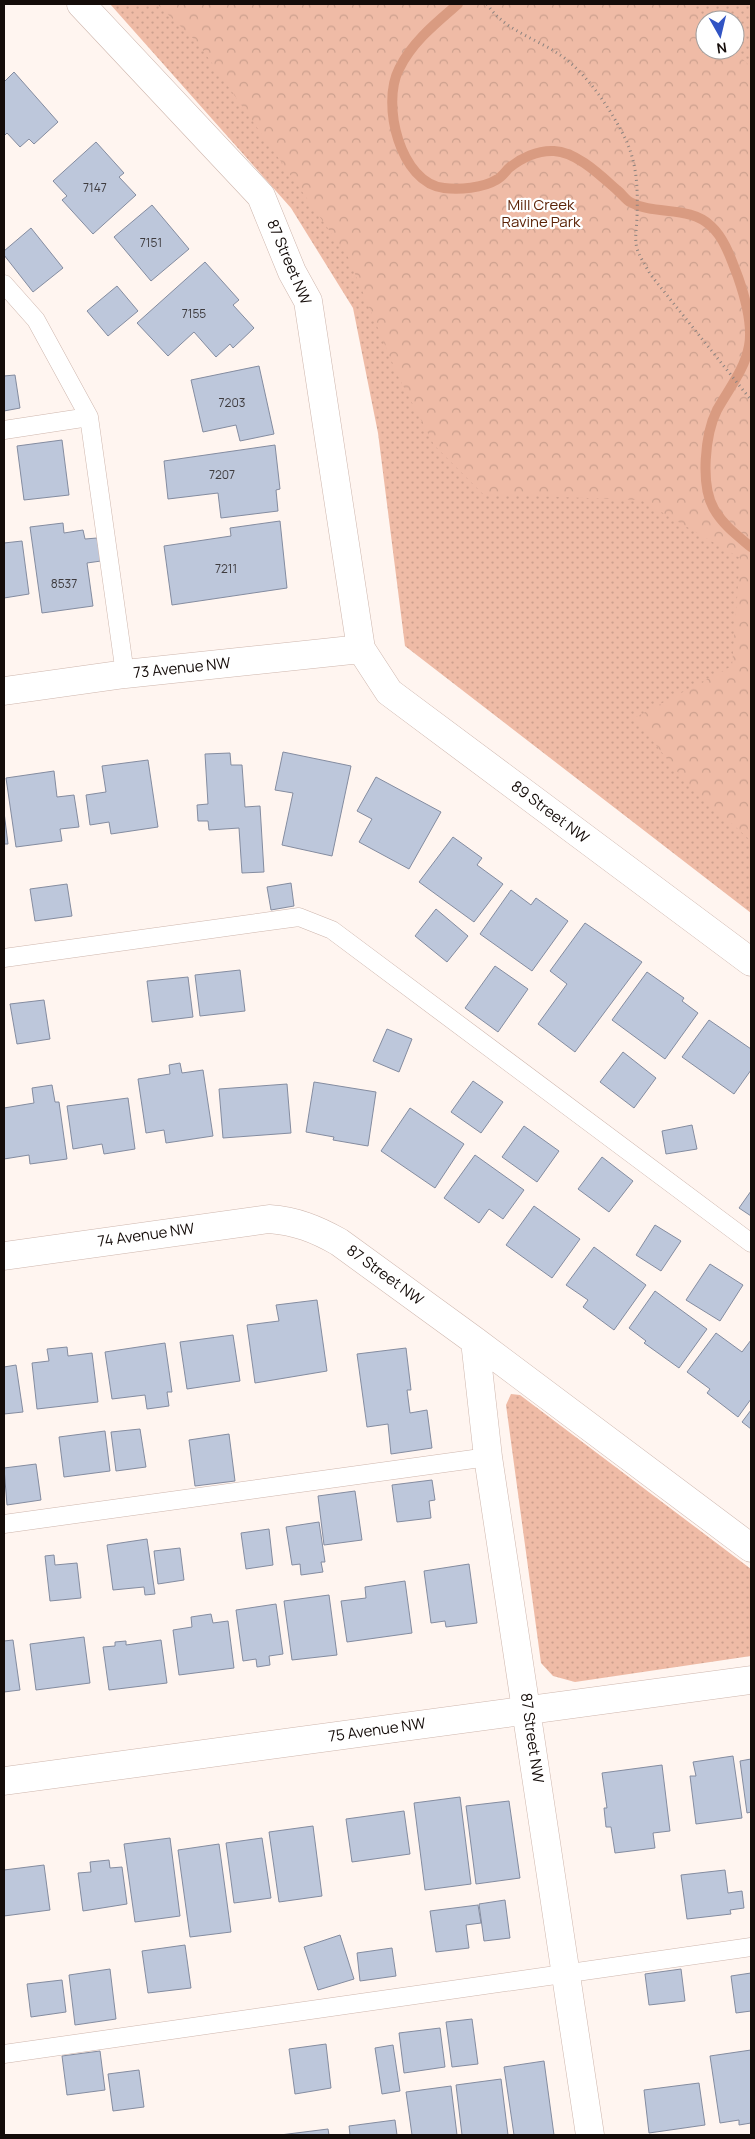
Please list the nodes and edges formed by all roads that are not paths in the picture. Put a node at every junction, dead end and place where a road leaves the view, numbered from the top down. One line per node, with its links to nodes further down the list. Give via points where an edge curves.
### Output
1 (81, 4): 5 (street, 87 Street NW, via 260,196 308,301)
2 (4, 284): 3 (lane, via 36,320)
3 (89, 417): 4 (lane); 6 (lane)
4 (4, 430)
5 (362, 649): 6 (street, 73 Avenue NW); 9 (street, 89 Street NW, via 389,692)
6 (125, 674): 7 (street, 73 Avenue NW)
7 (4, 691)
8 (4, 958): 11 (lane, via 300,917 332,930)
9 (751, 962)
10 (289, 1220): 12 (street, 74 Avenue NW, via 240,1222); 13 (street, 87 Street NW, via 317,1229 339,1242)
11 (751, 1243)
12 (4, 1256)
13 (475, 1341): 14 (street, 87 Street NW); 16 (street, 87 Street NW)
14 (488, 1457): 15 (lane); 18 (street, 87 Street NW)
15 (4, 1524)
16 (751, 1548)
17 (751, 1680): 18 (street, 75 Avenue NW)
18 (528, 1710): 19 (street, 75 Avenue NW); 21 (street, 87 Street NW)
19 (4, 1781)
20 (751, 1947): 21 (lane)
21 (566, 1974): 22 (lane); 23 (street, 87 Street NW)
22 (4, 2054)
23 (590, 2135)

